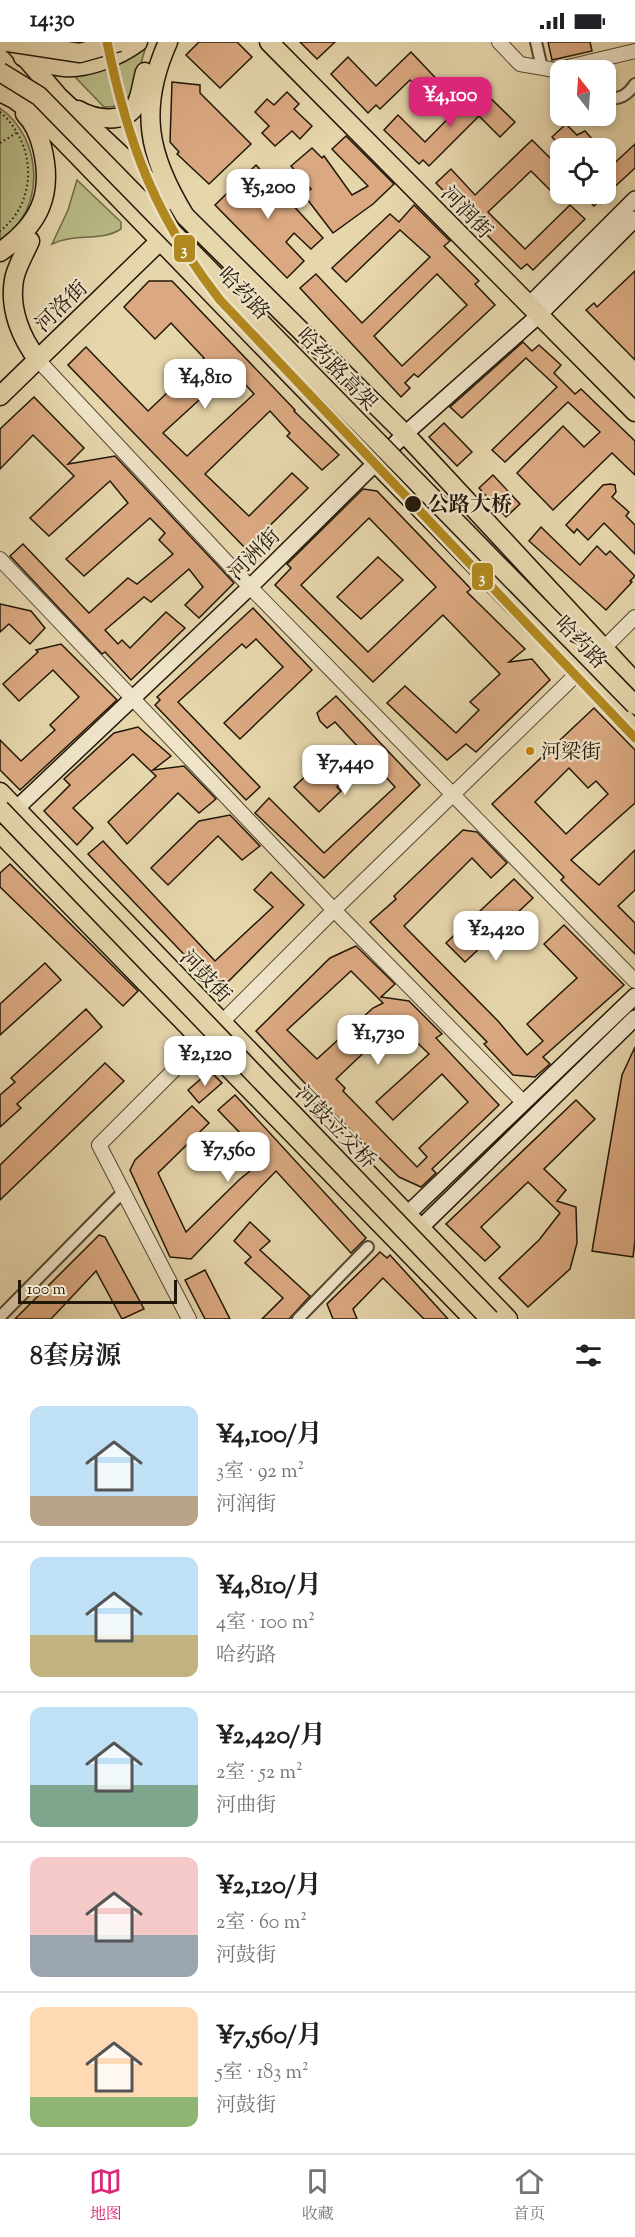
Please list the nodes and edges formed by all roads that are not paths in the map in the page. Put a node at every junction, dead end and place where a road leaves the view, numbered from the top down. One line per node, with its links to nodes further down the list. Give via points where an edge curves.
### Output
1 (10, 42): 2 (highway, bridge, via 80,53); 10 (highway)
2 (119, 42)
3 (138, 42): 10 (highway, via 121,53 82,66 63,67)
4 (156, 42): 18 (highway, via 137,101 129,112 99,118)
5 (168, 42): 21 (highway, 哈药路, via 152,90 152,138 161,175)
6 (269, 42): 27 (highway, 河润街)
7 (499, 42): 12 (street, via 520,64)
8 (536, 42): 12 (street)
9 (635, 51): 11 (street)
10 (23, 57): 18 (highway)
11 (602, 60)
12 (542, 68): 13 (street)
13 (550, 69)
14 (0, 72): 40 (highway, 哈药路高架, bridge, via 39,96)
15 (635, 84): 17 (street, via 628,94)
16 (0, 94): 19 (highway, 哈药路, via 14,99); 25 (highway, via 28,117 38,134 46,164 42,208 21,237)
17 (616, 99)
18 (64, 102): 21 (highway)
19 (44, 121): 23 (highway, via 54,164 53,194 47,214); 24 (highway, 哈药路)
20 (635, 199): 27 (main road)
21 (185, 216): 24 (highway, 河洛街); 31 (highway, 哈药路)
22 (635, 219): 27 (main road)
23 (30, 241): 26 (highway); 28 (highway, via 14,279 13,293 19,329)
24 (157, 243): 28 (highway, 河洛街); 32 (highway, 哈药路)
25 (0, 252)
26 (0, 265)
27 (533, 311): 30 (highway, 河润街); 31 (main road, 河洲街)
28 (38, 360): 29 (highway, 河洛街); 34 (street)
29 (0, 396)
30 (635, 412)
31 (405, 434): 32 (main road, 河洲街); 36 (highway, 哈药路)
32 (377, 462): 34 (main road, 河洲街); 37 (highway, 哈药路)
33 (0, 559): 39 (street)
34 (250, 587): 39 (main road, 河洲街); 43 (street)
35 (635, 617): 36 (street)
36 (603, 649): 37 (street); 38 (highway, 哈药路)
37 (579, 672): 41 (highway, 哈药路); 43 (street)
38 (635, 682)
39 (132, 700): 44 (main road, 河洲街); 47 (street)
40 (635, 705)
41 (635, 730)
42 (0, 792): 44 (highway, 河鼓街)
43 (453, 792): 47 (street); 48 (street)
44 (8, 810): 45 (main road, 河洲街); 51 (highway, 河鼓街); 64 (highway, 河鼓立交桥, bridge)
45 (0, 824)
46 (0, 833): 52 (highway)
47 (334, 910): 51 (street); 53 (street)
48 (635, 981)
49 (635, 996): 53 (main road)
50 (635, 1018): 56 (main road)
51 (221, 1024): 52 (street); 55 (highway, 河鼓街)
52 (204, 1042): 54 (street, via 99,1145); 57 (highway)
53 (523, 1102): 55 (main road)
54 (123, 1192): 60 (street); 61 (street)
55 (406, 1215): 56 (highway, 河鼓街); 57 (main road)
56 (420, 1228): 58 (main road); 65 (highway, 河鼓街)
57 (389, 1231): 58 (highway)
58 (402, 1245): 63 (highway)
59 (368, 1247): 62 (street)
60 (0, 1317)
61 (189, 1319)
62 (298, 1319)
63 (473, 1319)
64 (490, 1319)
65 (508, 1319)

